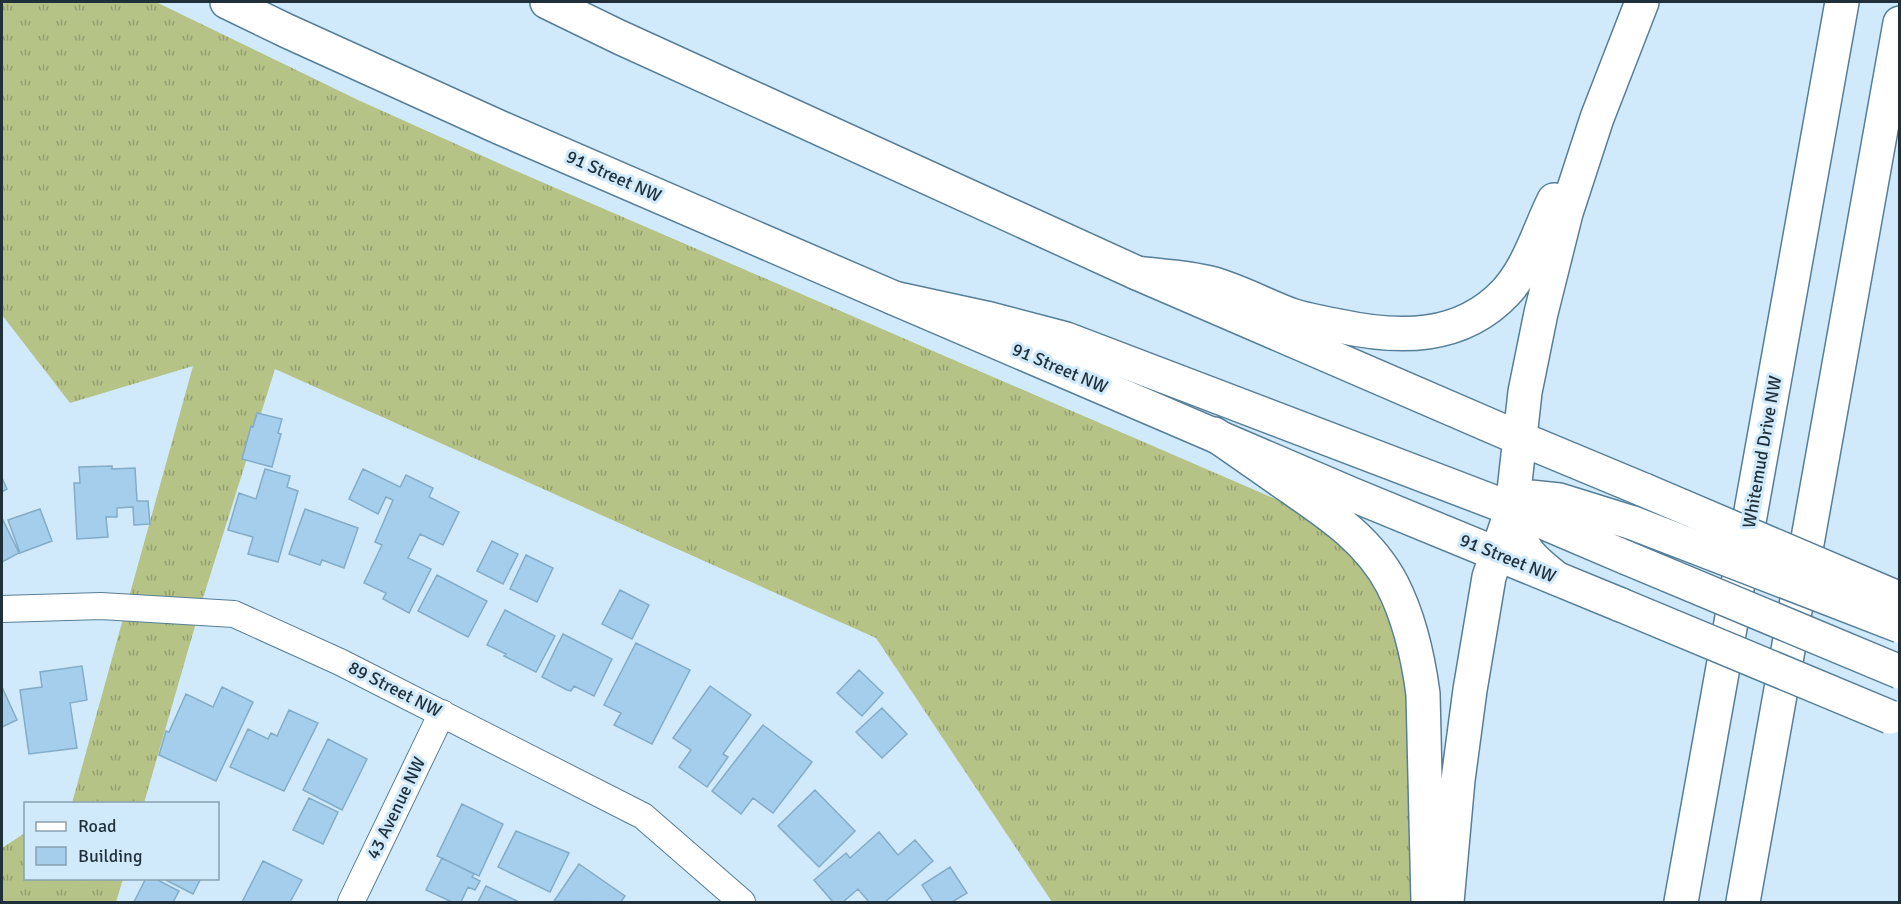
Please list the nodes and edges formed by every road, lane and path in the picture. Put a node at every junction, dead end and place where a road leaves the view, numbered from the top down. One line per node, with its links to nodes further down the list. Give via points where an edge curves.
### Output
1 (227, 2): 8 (main road, 91 Street NW, via 501,128)
2 (547, 2): 7 (main road)
3 (1642, 2): 6 (main road)
4 (1842, 2): 24 (main road, Whitemud Drive NW)
5 (1899, 23): 25 (main road)
6 (1597, 118): 7 (main road, via 1516,279 1493,304 1454,326 1408,335 1355,330 1292,315 1210,283); 10 (main road, via 1566,213 1541,313)
7 (1137, 273): 10 (main road)
8 (894, 298): 9 (main road, 91 Street NW); 11 (main road, via 1066,339)
9 (1214, 434): 12 (main road, 91 Street NW); 22 (main road, via 1357,537 1376,559 1402,604 1419,663 1423,694)
10 (1519, 438): 11 (main road); 14 (main road, bridge)
11 (1512, 509): 12 (main road); 13 (main road, via 1520,540 1531,558); 16 (main road, bridge, via 1530,497 1559,500 1633,523); 17 (main road, bridge)
12 (1496, 554): 13 (main road, 91 Street NW); 23 (main road, via 1463,736)
13 (1556, 578): 19 (main road, 91 Street NW, bridge)
14 (1899, 599)
15 (2, 609): 18 (street, 89 Street NW, via 101,606 234,614)
16 (1899, 626)
17 (1899, 672)
18 (442, 713): 20 (street, 43 Avenue NW); 21 (street, 89 Street NW, via 642,816)
19 (1894, 719)
20 (351, 903)
21 (742, 903)
22 (1428, 903)
23 (1448, 903)
24 (1681, 903)
25 (1743, 903)

